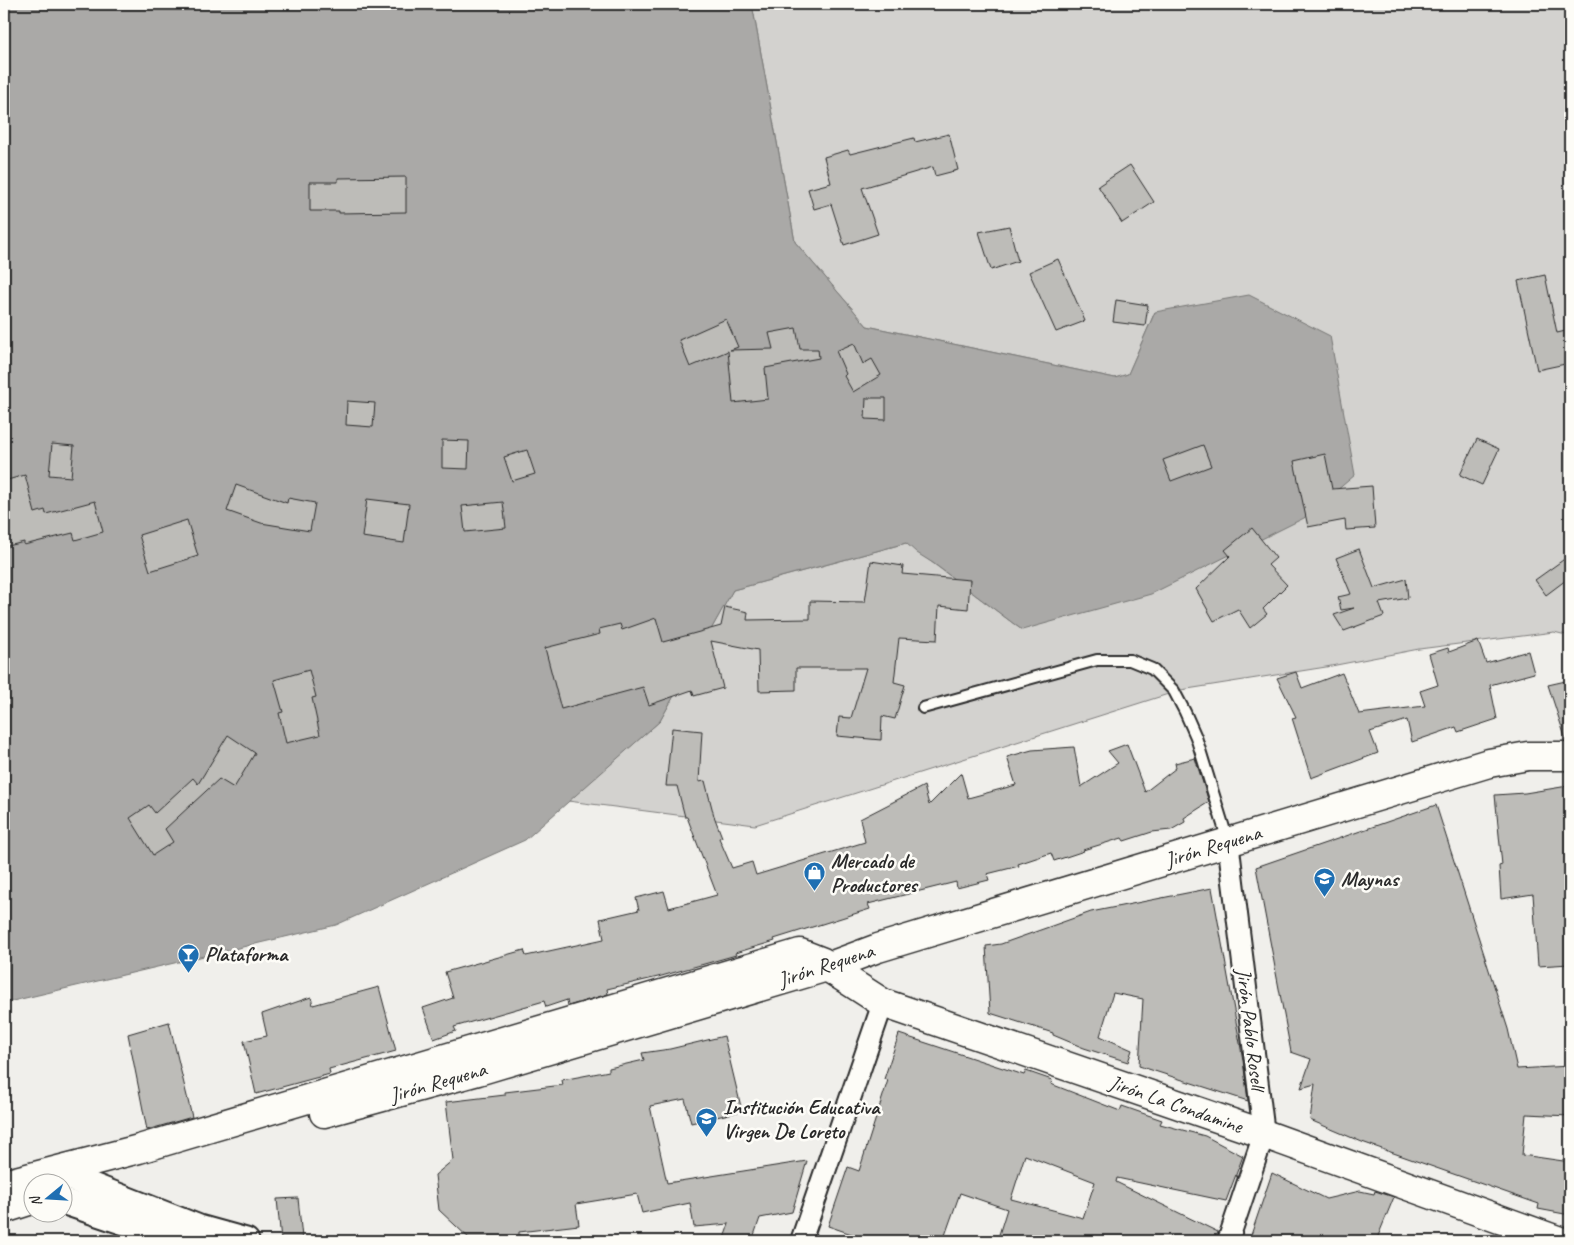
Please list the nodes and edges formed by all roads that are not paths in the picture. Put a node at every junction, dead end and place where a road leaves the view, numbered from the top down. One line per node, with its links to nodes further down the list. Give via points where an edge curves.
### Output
1 (923, 708): 3 (lane, via 1097,660 1130,660 1152,669 1174,691 1185,712 1196,737)
2 (1570, 756): 3 (main road, Jirón Requena, via 1528,756 1489,763)
3 (1228, 841): 5 (main road, Jirón Requena, via 878,948); 8 (street, Jirón Pablo Rosell)
4 (800, 952): 5 (main road, Jirón La Condamine); 7 (main road, Jirón Requena)
5 (827, 967): 6 (main road, Jirón La Condamine); 7 (main road, Jirón Requena)
6 (883, 1003): 8 (main road, Jirón La Condamine); 16 (street)
7 (474, 1061): 9 (main road, Jirón Requena, via 139,1148)
8 (1264, 1134): 17 (street, Jirón Pablo Rosell); 18 (main road, Jirón La Condamine)
9 (72, 1173)
10 (72, 1195): 14 (street)
11 (22, 1197): 13 (main road, Jirón Requena)
12 (72, 1204): 14 (street)
13 (4, 1209)
14 (193, 1237): 15 (street)
15 (246, 1241)
16 (801, 1241)
17 (1228, 1241)
18 (1560, 1241)

